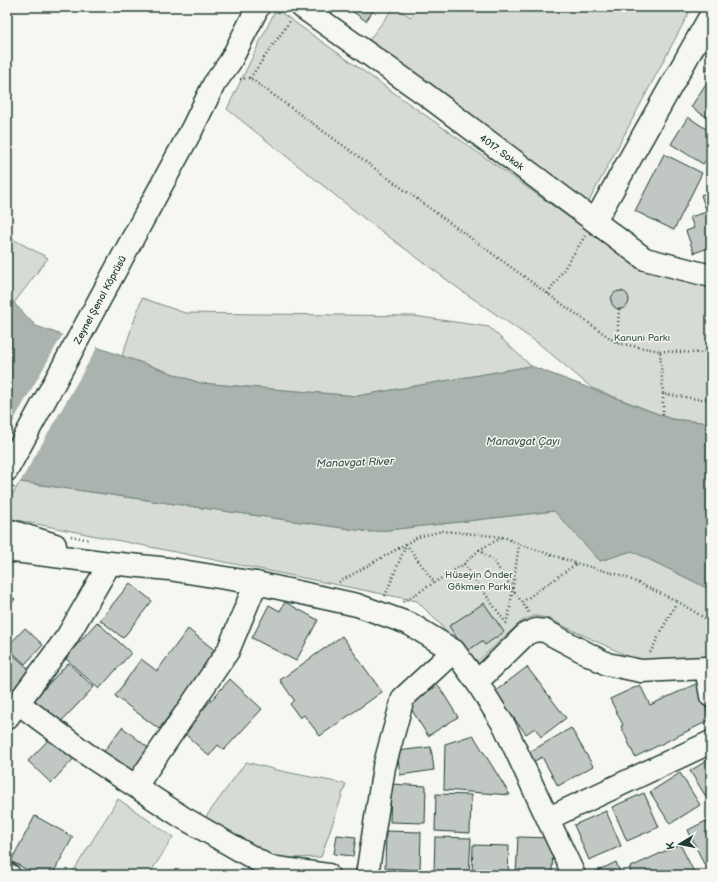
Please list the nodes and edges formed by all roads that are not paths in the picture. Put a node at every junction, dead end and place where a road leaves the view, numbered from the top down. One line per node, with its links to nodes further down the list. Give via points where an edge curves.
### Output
1 (258, 7): 6 (street, Zeynel Şenol Köprüsü)
2 (296, 13): 4 (street, 4017. Sokak, via 425,94)
3 (711, 15): 4 (street)
4 (595, 221): 5 (street, 4017. Sokak, via 645,259)
5 (711, 274)
6 (7, 470)
7 (7, 530): 10 (street)
8 (7, 550): 10 (street)
9 (7, 560): 10 (street, via 69,566)
10 (110, 563): 11 (street, via 169,569); 16 (street, via 67,637)
11 (256, 583): 12 (street, via 357,605 410,624); 18 (street, via 228,651)
12 (454, 651): 14 (street); 22 (street, via 403,698 384,767)
13 (708, 668): 14 (street, via 641,671 607,664 545,631 536,630 526,634); 15 (street)
14 (477, 682): 19 (street, via 506,727)
15 (711, 696)
16 (12, 711): 18 (street)
17 (711, 742): 19 (street)
18 (136, 786): 20 (street)
19 (549, 818): 23 (street)
20 (268, 871): 21 (street)
21 (328, 875)
22 (367, 875)
23 (574, 875)

